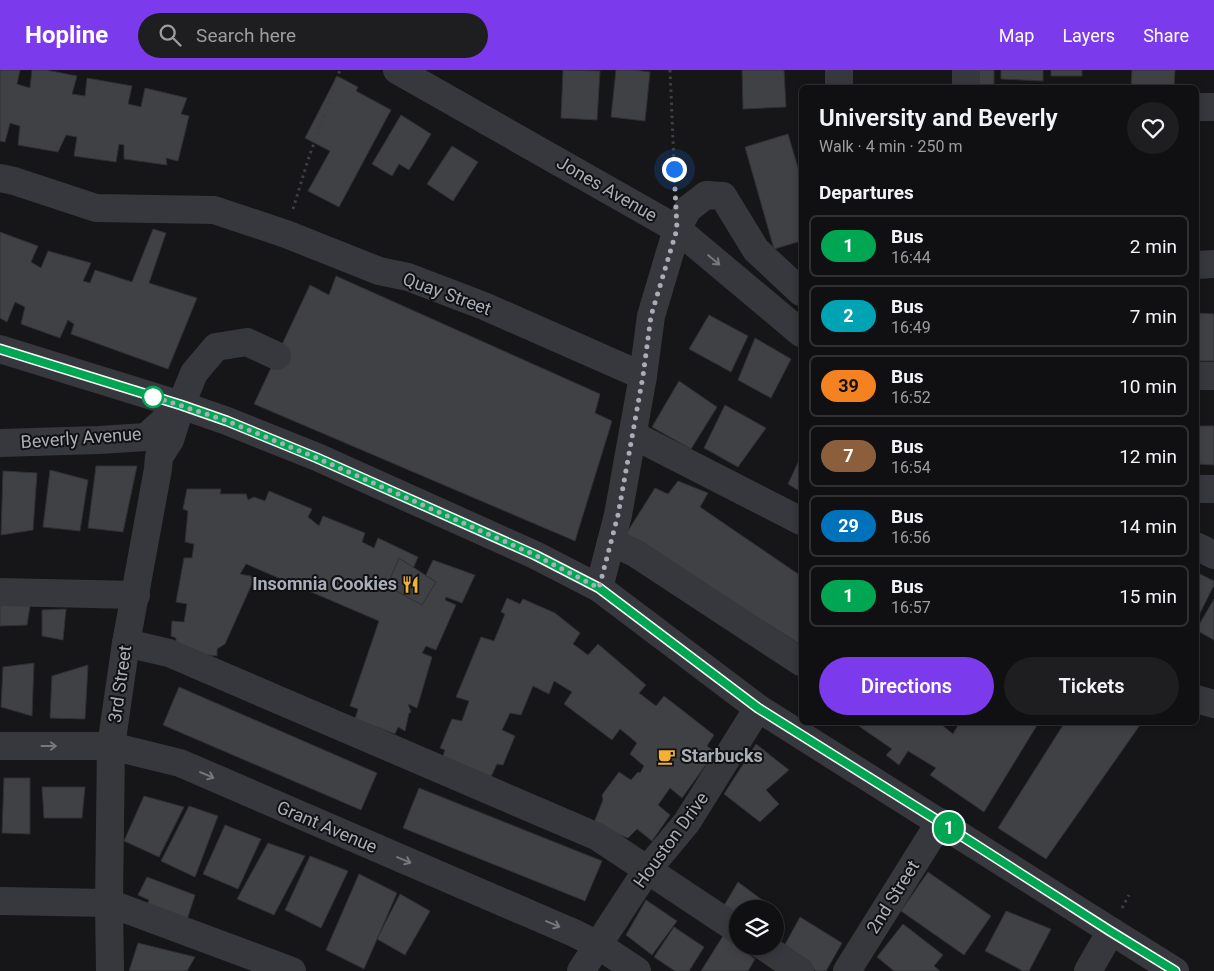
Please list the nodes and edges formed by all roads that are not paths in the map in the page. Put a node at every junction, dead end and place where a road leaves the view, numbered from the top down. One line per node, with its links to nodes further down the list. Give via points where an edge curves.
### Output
1 (397, 70): 9 (street, Jones Avenue)
2 (839, 70): 4 (street)
3 (966, 70): 5 (street)
4 (839, 85)
5 (966, 85)
6 (1199, 107): 7 (street)
7 (1214, 107)
8 (0, 178): 16 (street, Quay Street, via 96,208 214,210 484,306)
9 (677, 229): 12 (street, via 688,208 706,195 723,196 756,250); 13 (street, Jones Avenue, one-way to 13); 16 (street, via 651,316)
10 (1214, 264): 11 (street)
11 (1199, 265)
12 (799, 290)
13 (799, 331)
14 (0, 349): 19 (street)
15 (277, 356): 19 (street, 3rd Street, via 247,342 216,347 194,373)
16 (643, 376): 20 (street)
17 (1199, 376): 18 (street)
18 (1214, 376)
19 (181, 405): 21 (street, Beverly Avenue, via 146,437); 28 (street, via 317,458 535,555); 30 (street, 3rd Street, via 170,440 159,457)
20 (633, 435): 24 (street); 25 (street)
21 (0, 443)
22 (1199, 489): 23 (street)
23 (1214, 489)
24 (799, 520)
25 (611, 542): 28 (street); 32 (street, via 635,553)
26 (1199, 548): 27 (street)
27 (1214, 555)
28 (599, 588): 35 (street)
29 (0, 592): 30 (street)
30 (136, 595): 31 (street, 3rd Street)
31 (126, 643): 37 (street, 3rd Street); 39 (street, via 169,653 598,837)
32 (799, 661)
33 (1199, 700): 34 (street)
34 (1214, 704)
35 (758, 708): 38 (street); 39 (street, Houston Drive, via 687,822)
36 (0, 746): 37 (street, Grant Avenue, one-way to 37)
37 (111, 746): 41 (street, 3rd Street); 44 (street, Grant Avenue, one-way to 44, via 180,763)
38 (940, 822): 43 (street); 51 (street, 2nd Street)
39 (647, 870): 42 (street); 44 (street, Houston Drive)
40 (0, 901): 41 (street)
41 (109, 903): 46 (street, 3rd Street); 47 (street)
42 (729, 924)
43 (1110, 931): 52 (street); 53 (street)
44 (598, 945): 48 (street, Houston Drive); 49 (street, Grant Avenue)
45 (776, 955): 50 (street)
46 (110, 971)
47 (292, 971)
48 (581, 971)
49 (637, 971)
50 (800, 971)
51 (847, 971)
52 (1088, 971)
53 (1175, 971)

